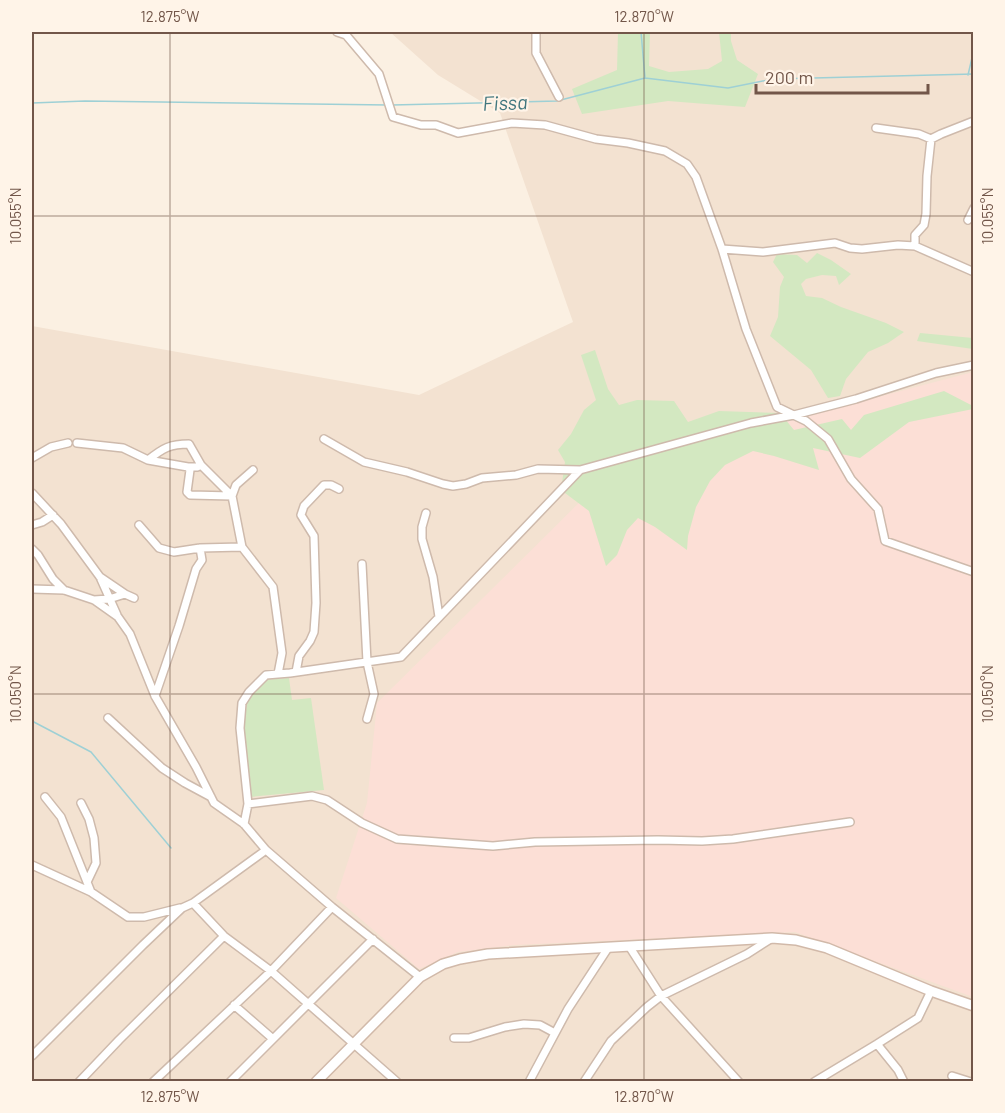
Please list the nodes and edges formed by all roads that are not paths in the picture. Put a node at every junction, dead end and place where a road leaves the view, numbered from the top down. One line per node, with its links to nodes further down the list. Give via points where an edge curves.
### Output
1 (337, 32): 3 (street)
2 (536, 32): 4 (street, via 536,53)
3 (348, 33): 11 (street, via 379,74 393,117 421,125 436,124 458,133 512,123 545,125 665,151 687,164 696,177)
4 (559, 97)
5 (973, 121): 7 (street)
6 (876, 128): 7 (street)
7 (931, 139): 10 (street, via 926,214 924,225 915,235)
8 (974, 208): 9 (street)
9 (968, 220)
10 (915, 246): 11 (street, via 862,249 835,243 763,252); 12 (street)
11 (722, 249): 14 (street, via 746,329 777,407)
12 (974, 272)
13 (974, 365): 14 (street)
14 (794, 415): 23 (street); 35 (street, via 828,439 851,479 878,509 885,541)
15 (324, 439): 23 (street, via 364,462 453,486 538,469)
16 (68, 443): 18 (street)
17 (77, 443): 19 (street, via 123,448)
18 (32, 458)
19 (148, 460): 20 (street, via 175,444 189,444); 21 (street)
20 (201, 465): 21 (street); 26 (street)
21 (188, 467): 26 (street, via 190,495)
22 (254, 470): 26 (street, via 236,485)
23 (579, 470): 44 (street)
24 (339, 489): 46 (street, via 324,484 304,506 302,515 314,536 316,603 314,632 299,657)
25 (32, 493): 28 (street)
26 (232, 496): 31 (street)
27 (426, 513): 44 (street, via 422,539)
28 (53, 515): 29 (street); 36 (street)
29 (32, 525)
30 (139, 525): 32 (street, via 159,548 174,552)
31 (242, 547): 32 (street); 47 (street, via 273,587 282,653)
32 (200, 548): 48 (street, via 202,560)
33 (32, 549): 38 (street)
34 (362, 564): 45 (street)
35 (974, 572)
36 (100, 577): 39 (street); 41 (street)
37 (32, 589): 38 (street)
38 (64, 590): 42 (street)
39 (125, 594): 40 (street); 41 (street)
40 (134, 598)
41 (110, 599): 42 (street); 43 (street)
42 (94, 600): 43 (street)
43 (118, 617): 48 (street, via 130,634)
44 (440, 617): 45 (street, via 401,657)
45 (367, 662): 46 (street); 50 (street, via 374,694)
46 (296, 672): 47 (street)
47 (278, 674): 54 (street, via 266,675 242,703 240,728)
48 (155, 696): 52 (street)
49 (108, 718): 52 (street, via 162,768)
50 (367, 719)
51 (45, 797): 59 (street, via 61,817)
52 (211, 797): 56 (street)
53 (81, 803): 59 (street, via 94,838 96,863)
54 (248, 804): 55 (street, via 312,796 327,800 362,823 397,839 493,846 733,839); 56 (street)
55 (850, 822)
56 (244, 824): 57 (street)
57 (266, 850): 61 (street); 62 (street)
58 (32, 865): 60 (street)
59 (87, 882): 60 (street)
60 (91, 892): 63 (street, via 128,917)
61 (193, 903): 63 (street); 64 (street)
62 (332, 907): 65 (street); 69 (street)
63 (182, 908): 81 (street)
64 (224, 936): 69 (street); 83 (street)
65 (373, 939): 70 (street); 74 (street)
66 (772, 939): 67 (main road); 71 (main road, via 814,944); 72 (street)
67 (628, 946): 68 (main road); 72 (street)
68 (608, 948): 70 (main road, via 488,954 443,964); 76 (street)
69 (271, 971): 73 (street); 74 (street)
70 (420, 977): 79 (main road)
71 (931, 991): 75 (main road); 80 (street, via 918,1018)
72 (661, 996): 89 (street, via 611,1041); 90 (street)
73 (234, 1005): 78 (street); 84 (street)
74 (308, 1005): 78 (street); 79 (street)
75 (974, 1006)
76 (555, 1033): 77 (street, via 540,1025 524,1024); 88 (street)
77 (454, 1038)
78 (273, 1039): 85 (street)
79 (353, 1043): 86 (main road); 87 (street)
80 (877, 1044): 91 (street); 92 (street)
81 (32, 1056)
82 (952, 1076): 93 (street)
83 (79, 1082)
84 (153, 1082)
85 (230, 1082)
86 (316, 1082)
87 (397, 1082)
88 (529, 1082)
89 (584, 1082)
90 (739, 1082)
91 (814, 1082)
92 (904, 1082)
93 (971, 1082)

